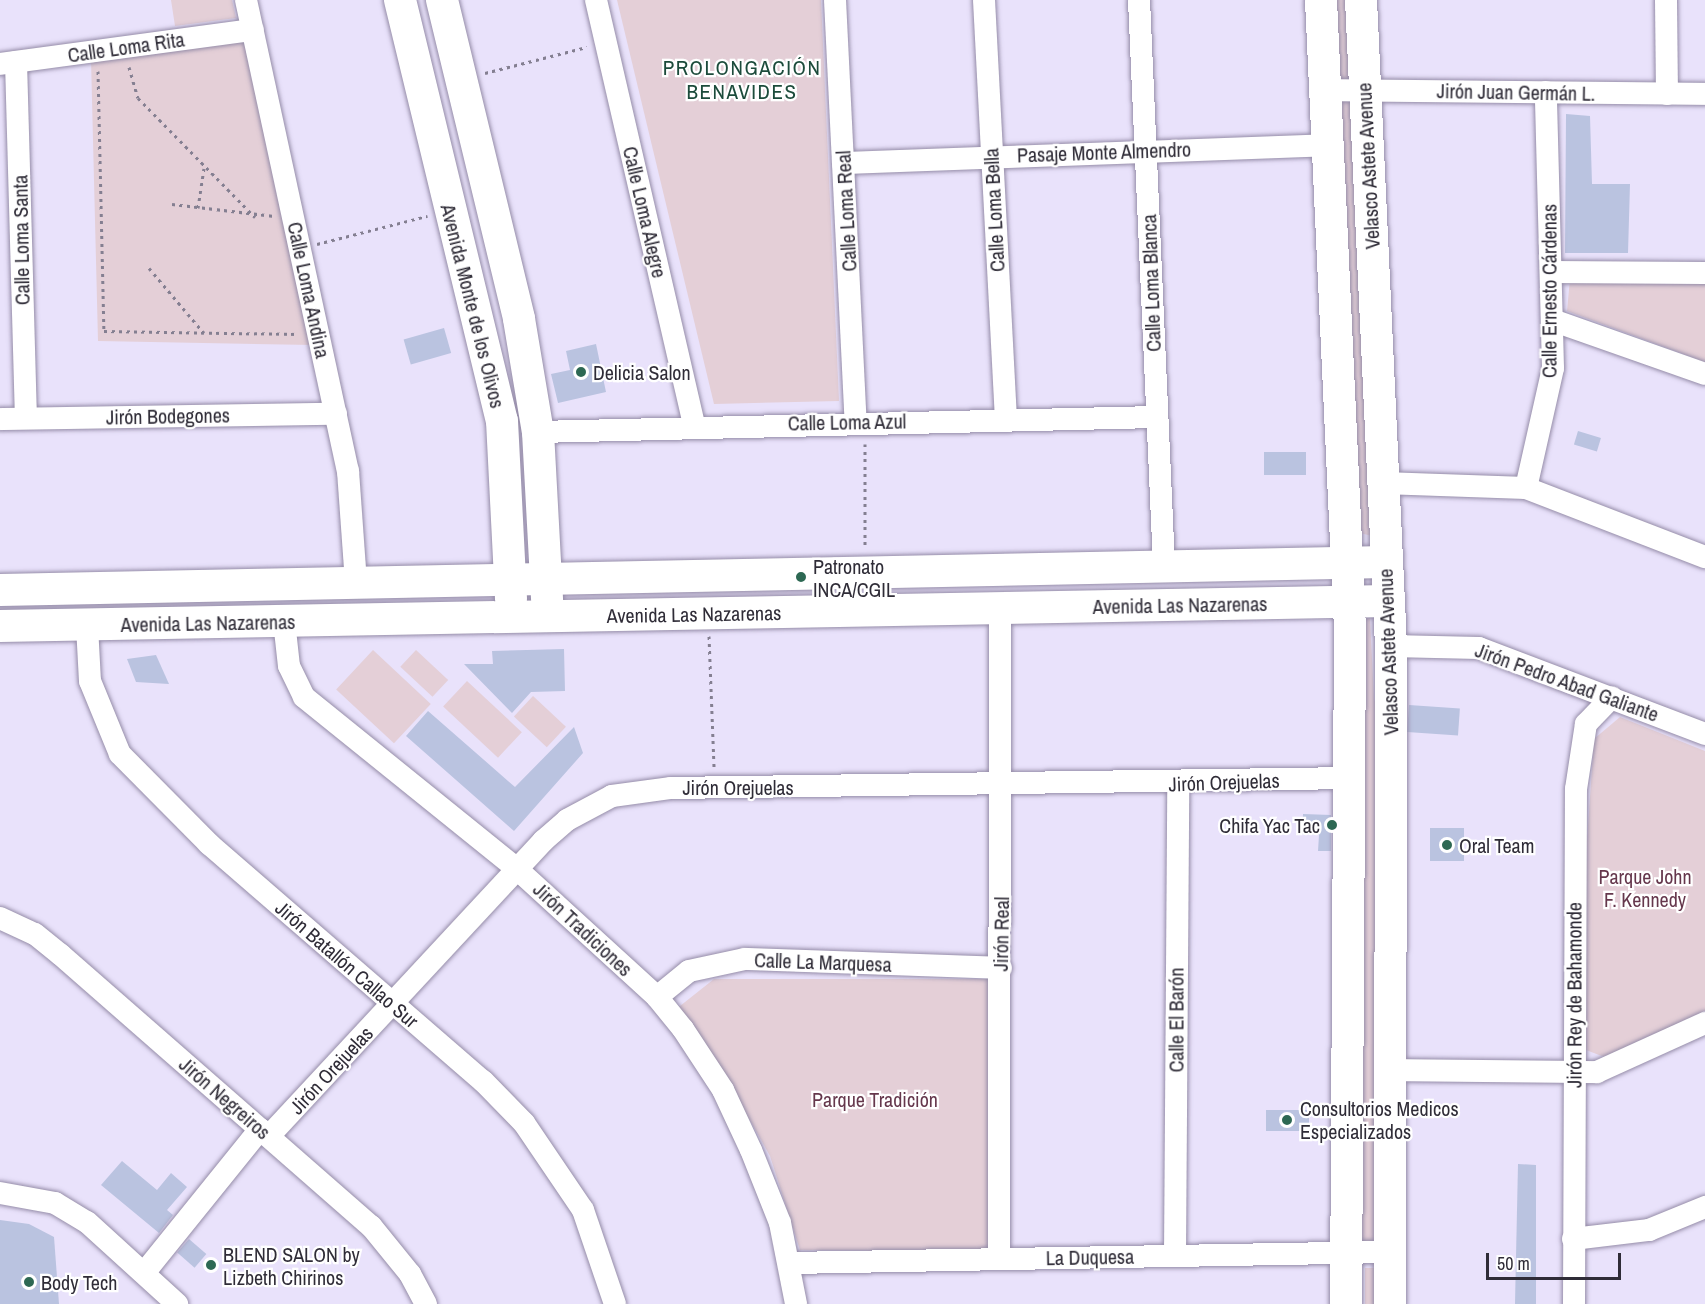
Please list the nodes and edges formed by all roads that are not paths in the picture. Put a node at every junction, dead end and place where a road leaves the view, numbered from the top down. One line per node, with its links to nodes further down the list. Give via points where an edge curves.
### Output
1 (246, 0): 11 (street, Calle Loma Andina)
2 (400, 0): 41 (street, Avenida Monte de los Olivos, via 502,421)
3 (442, 0): 33 (street, Avenida Monte de los Olivos, via 519,319)
4 (596, 0): 32 (street, Calle Loma Alegre)
5 (835, 0): 21 (street, Calle Loma Real)
6 (984, 0): 20 (street, Calle Loma Bella)
7 (1139, 0): 19 (street, Calle Loma Blanca)
8 (1321, 0): 13 (street, Velasco Astete Avenue)
9 (1361, 0): 14 (street, Velasco Astete Avenue)
10 (1666, 0): 16 (street)
11 (253, 30): 12 (street, Calle Loma Rita); 26 (street, Calle Loma Andina)
12 (8, 63): 28 (street, Calle Loma Santa)
13 (1326, 90): 14 (street, Jirón Juan Germán L.); 18 (street, Velasco Astete Avenue)
14 (1365, 90): 15 (street, Jirón Juan Germán L.); 34 (street, Velasco Astete Avenue)
15 (1546, 92): 16 (street, Jirón Juan Germán L.); 22 (street, Calle Ernesto Cárdenas)
16 (1667, 94): 17 (street, Jirón Juan Germán L.)
17 (1705, 94)
18 (1329, 145): 19 (street, Pasaje Monte Almendro); 38 (street, Velasco Astete Avenue)
19 (1145, 150): 20 (street, Pasaje Monte Almendro); 27 (street, Calle Loma Blanca)
20 (990, 157): 21 (street, Pasaje Monte Almendro); 30 (street, Calle Loma Bella)
21 (843, 163): 31 (street, Calle Loma Real)
22 (1551, 272): 23 (street); 24 (street, Calle Ernesto Cárdenas)
23 (1705, 273)
24 (1552, 320): 25 (street); 35 (street, Calle Ernesto Cárdenas, via 1553,368)
25 (1705, 374)
26 (336, 414): 28 (street, Jirón Bodegones); 42 (street, Calle Loma Andina, via 348,471)
27 (1157, 417): 30 (street, Calle Loma Azul); 39 (street, Calle Loma Blanca)
28 (26, 418): 29 (street, Jirón Bodegones)
29 (0, 419)
30 (1006, 420): 31 (street, Calle Loma Azul)
31 (860, 422): 32 (street, Calle Loma Azul)
32 (694, 425): 33 (street, Calle Loma Azul)
33 (538, 432): 40 (street, Avenida Monte de los Olivos)
34 (1383, 483): 35 (street); 37 (street, Velasco Astete Avenue)
35 (1526, 488): 36 (street)
36 (1705, 557)
37 (1386, 562): 38 (street, Avenida Las Nazarenas); 44 (street, Velasco Astete Avenue)
38 (1348, 563): 39 (street, Avenida Las Nazarenas); 45 (street, Velasco Astete Avenue)
39 (1164, 565): 40 (street, Avenida Las Nazarenas)
40 (548, 578): 41 (street, Avenida Las Nazarenas); 47 (street, Avenida Monte de los Olivos)
41 (511, 579): 42 (street, Avenida Las Nazarenas); 48 (street, Avenida Monte de los Olivos)
42 (357, 583): 43 (street, Avenida Las Nazarenas)
43 (0, 590)
44 (1388, 601): 45 (street, Avenida Las Nazarenas); 52 (street, Velasco Astete Avenue)
45 (1349, 603): 46 (street, Avenida Las Nazarenas); 55 (street, Velasco Astete Avenue)
46 (1000, 608): 47 (street, Avenida Las Nazarenas); 57 (street, Jirón Real)
47 (547, 616): 48 (street, Avenida Las Nazarenas)
48 (510, 617): 49 (street, Avenida Las Nazarenas)
49 (284, 621): 51 (street, Avenida Las Nazarenas); 58 (street, Jirón Tradiciones, via 289,666 304,697)
50 (0, 626): 51 (street, Avenida Las Nazarenas)
51 (87, 626): 62 (street, Jirón Batallón Callao Sur, via 90,681 120,754 209,844)
52 (1391, 646): 53 (street, Jirón Pedro Abad Galiante, via 1468,645); 64 (street, Velasco Astete Avenue)
53 (1612, 697): 54 (street, Jirón Pedro Abad Galiante); 65 (street, Jirón Rey de Bahamonde, via 1586,724 1576,789)
54 (1705, 734)
55 (1351, 778): 56 (street, Jirón Orejuelas); 71 (street, Velasco Astete Avenue)
56 (1178, 783): 57 (street, Jirón Orejuelas); 72 (street, Calle El Barón)
57 (1003, 786): 58 (street, Jirón Orejuelas, via 715,788 612,796 567,820); 60 (street, Jirón Real)
58 (517, 868): 61 (street, Jirón Tradiciones); 62 (street, Jirón Orejuelas)
59 (0, 918): 66 (street, Jirón Negreiros, via 35,934 61,955)
60 (1001, 968): 61 (street, Calle La Marquesa, via 745,959 689,970); 73 (street, Jirón Real)
61 (657, 997): 74 (street, Jirón Tradiciones, via 723,1090 765,1184)
62 (392, 1004): 66 (street, Jirón Orejuelas); 78 (street, Jirón Batallón Callao Sur, via 483,1080 560,1169 600,1251)
63 (1705, 1023): 65 (street, via 1619,1066)
64 (1394, 1071): 65 (street); 70 (street, Velasco Astete Avenue)
65 (1574, 1072): 69 (street, Jirón Rey de Bahamonde)
66 (264, 1133): 75 (street, Jirón Orejuelas); 77 (street, Jirón Negreiros, via 391,1246)
67 (0, 1193): 75 (street, via 55,1203 87,1222)
68 (1705, 1207): 69 (street, via 1649,1230)
69 (1573, 1239): 82 (street, Jirón Rey de Bahamonde)
70 (1391, 1252): 71 (street, La Duquesa); 81 (street, Velasco Astete Avenue)
71 (1347, 1253): 72 (street, La Duquesa); 80 (street, Velasco Astete Avenue)
72 (1175, 1256): 73 (street, La Duquesa)
73 (999, 1259): 74 (street, La Duquesa)
74 (790, 1263): 79 (street, Jirón Tradiciones)
75 (144, 1273): 76 (street)
76 (177, 1304)
77 (426, 1304)
78 (615, 1304)
79 (796, 1304)
80 (1346, 1304)
81 (1390, 1304)
82 (1574, 1304)

